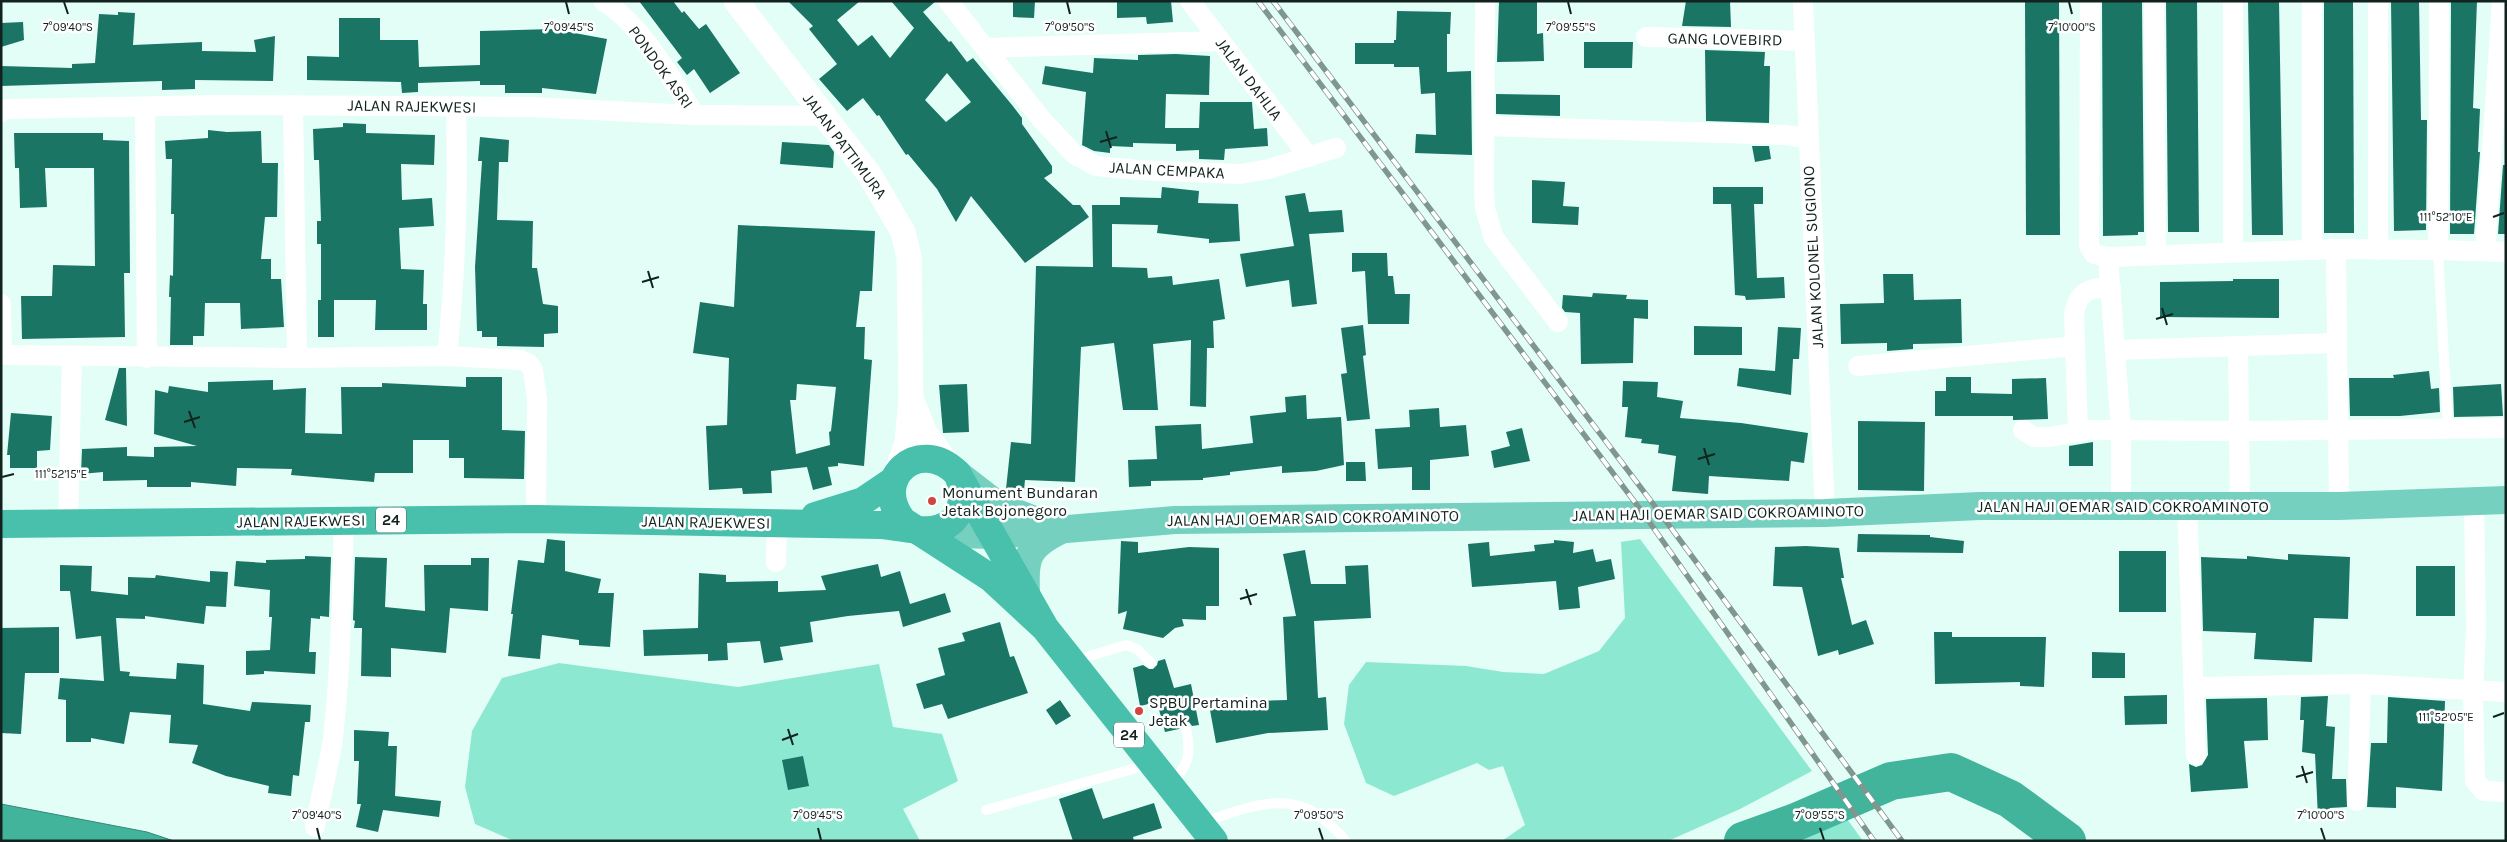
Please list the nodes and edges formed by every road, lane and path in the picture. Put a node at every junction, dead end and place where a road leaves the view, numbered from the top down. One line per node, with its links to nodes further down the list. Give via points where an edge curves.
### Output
1 (603, 1): 22 (street, PONDOK ASRI, via 646,43)
2 (736, 1): 23 (street, JALAN PATTIMURA)
3 (948, 1): 17 (street, JALAN CEMPAKA)
4 (1190, 1): 15 (street, JALAN DAHLIA)
5 (1485, 1): 24 (street)
6 (1803, 1): 16 (street, JALAN KOLONEL SUGIONO)
7 (2090, 1): 36 (street, via 2088,246 2094,254)
8 (2154, 1): 35 (street)
9 (2233, 1): 32 (street)
10 (2312, 1): 29 (street)
11 (2378, 1): 30 (street)
12 (2439, 1): 31 (street)
13 (2502, 1): 33 (street)
14 (1646, 37): 16 (street, GANG LOVEBIRD)
15 (1221, 41): 17 (street); 27 (street, JALAN DAHLIA)
16 (1805, 41): 25 (street, JALAN KOLONEL SUGIONO)
17 (984, 48): 27 (street, JALAN CEMPAKA, via 1055,134 1074,154 1096,166 1240,174 1269,170)
18 (293, 105): 19 (street, JALAN RAJEKWESI); 20 (street, JALAN RAJEKWESI); 48 (street)
19 (145, 107): 21 (street, JALAN RAJEKWESI, via 7,109); 47 (street)
20 (456, 107): 22 (street, JALAN RAJEKWESI); 46 (street, via 458,197)
21 (1, 112)
22 (695, 115): 23 (street, JALAN RAJEKWESI)
23 (823, 116): 50 (street, JALAN PATTIMURA, via 869,174 903,232 909,256)
24 (1486, 126): 25 (street); 39 (street, via 1484,188 1488,223 1494,238)
25 (1808, 138): 66 (street, JALAN KOLONEL SUGIONO)
26 (1336, 148): 27 (street, JALAN CEMPAKA)
27 (1309, 157)
28 (2336, 249): 29 (street); 30 (street); 40 (street)
29 (2312, 250): 32 (street)
30 (2378, 250): 31 (street)
31 (2438, 250): 33 (street); 52 (lane)
32 (2234, 252): 35 (street)
33 (2485, 252): 34 (street)
34 (2506, 252)
35 (2156, 254): 36 (street)
36 (2108, 257): 37 (street)
37 (2111, 287): 41 (street, via 2097,287 2083,293 2076,301); 43 (street)
38 (1, 304): 44 (street)
39 (1558, 322)
40 (2337, 343): 42 (street); 55 (street)
41 (2075, 346): 49 (street); 57 (street)
42 (2238, 346): 43 (street); 56 (street)
43 (2115, 350): 54 (street)
44 (2, 355): 45 (street)
45 (72, 356): 47 (street); 69 (street)
46 (447, 356): 48 (street); 67 (street, via 521,360 534,370 537,399)
47 (147, 358): 48 (street)
48 (297, 358)
49 (1858, 366)
50 (911, 398): 58 (street, via 926,433); 59 (street, JALAN PATTIMURA, via 907,442)
51 (2506, 428): 52 (street)
52 (2448, 429): 55 (street)
53 (2023, 430): 57 (street, via 2034,437 2048,438)
54 (2121, 430): 56 (street); 57 (street); 62 (street)
55 (2338, 430): 56 (street); 65 (street)
56 (2240, 431): 64 (street)
57 (2078, 432)
58 (952, 468): 59 (highway, 24, via 926,458 914,460 904,466); 72 (highway, via 963,490 962,505 955,518 943,526); 73 (main road, via 999,506); 74 (highway, 24)
59 (894, 480): 71 (highway, 24, via 849,507); 72 (highway, via 892,497 898,514 903,521)
60 (2506, 500): 61 (main road, JALAN HAJI OEMAR SAID COKROAMINOTO)
61 (2474, 501): 65 (main road, JALAN HAJI OEMAR SAID COKROAMINOTO); 82 (street, via 2476,629)
62 (2121, 505): 63 (main road, JALAN HAJI OEMAR SAID COKROAMINOTO); 66 (main road, JALAN HAJI OEMAR SAID COKROAMINOTO, via 1980,506)
63 (2187, 505): 64 (main road, JALAN HAJI OEMAR SAID COKROAMINOTO); 81 (street)
64 (2240, 505): 65 (main road, JALAN HAJI OEMAR SAID COKROAMINOTO)
65 (2338, 506)
66 (1825, 513): 73 (main road, JALAN HAJI OEMAR SAID COKROAMINOTO, via 1175,520)
67 (536, 519): 68 (highway, JALAN RAJEKWESI / 24); 71 (highway, JALAN RAJEKWESI / 24)
68 (344, 521): 69 (highway, JALAN RAJEKWESI / 24); 91 (street, via 334,727 329,769)
69 (68, 523): 70 (highway, JALAN RAJEKWESI / 24)
70 (1, 524)
71 (780, 524): 72 (highway, 24); 75 (street)
72 (925, 529): 74 (main road, JALAN HAJI OEMAR SAID COKROAMINOTO); 77 (highway, 24, via 991,578)
73 (1060, 530): 74 (main road, JALAN HAJI OEMAR SAID COKROAMINOTO); 76 (main road, via 1040,540 1031,550 1025,570)
74 (994, 535): 76 (highway, 24)
75 (776, 562)
76 (1026, 595): 77 (highway, 24)
77 (1045, 628): 78 (highway, 24)
78 (1073, 661): 79 (lane, via 1126,645 1137,649); 86 (highway, 24)
79 (1151, 663)
80 (2361, 684): 81 (street); 82 (street); 89 (street)
81 (2194, 687): 85 (street)
82 (2472, 692): 83 (street); 88 (street, via 2475,781 2484,791)
83 (2506, 692)
84 (1186, 728): 87 (lane, via 1189,759)
85 (2196, 755)
86 (1152, 764): 87 (highway, 24); 90 (lane)
87 (1172, 786): 92 (highway, 24)
88 (2506, 792)
89 (2357, 801)
90 (986, 810)
91 (315, 827)
92 (1207, 832): 93 (lane, via 1257,806 1285,802 1307,807 1322,816)
93 (1345, 841)

